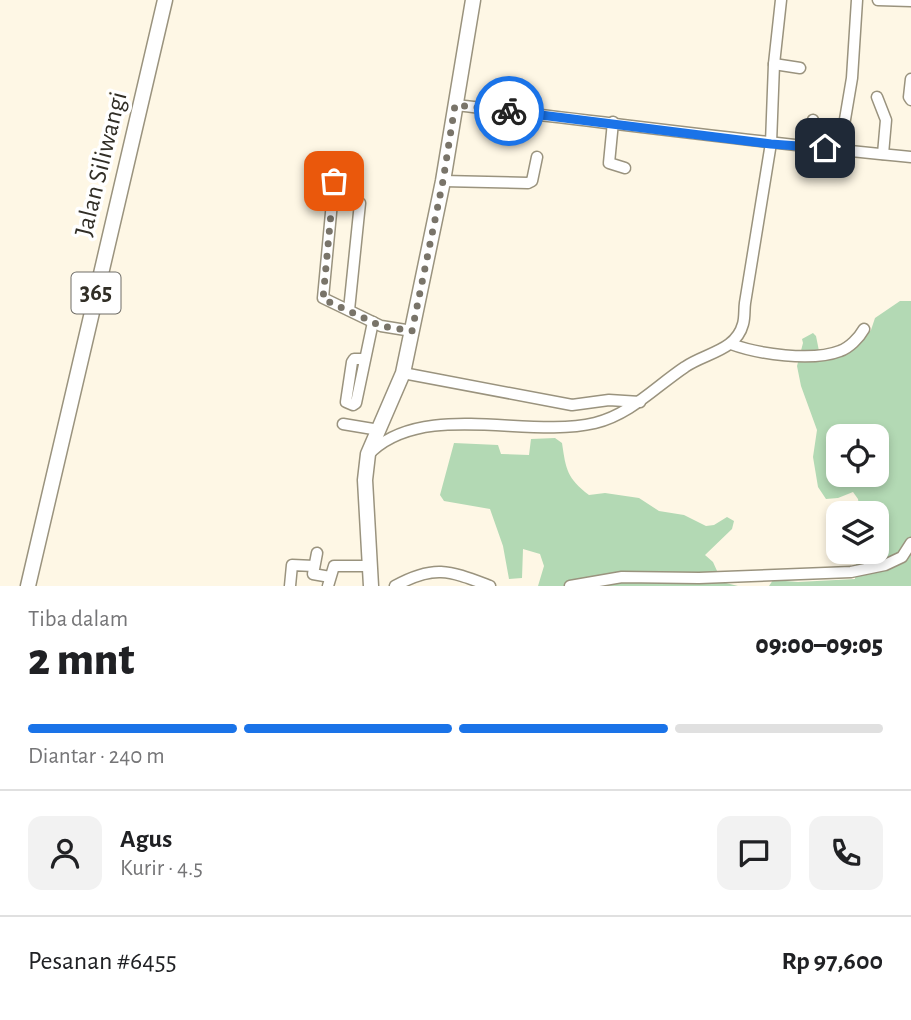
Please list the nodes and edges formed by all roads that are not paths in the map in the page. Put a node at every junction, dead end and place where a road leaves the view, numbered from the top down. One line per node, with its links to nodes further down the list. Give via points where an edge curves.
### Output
1 (165, 0): 42 (main road, Jalan Siliwangi / 365)
2 (473, 0): 3 (street); 13 (main road)
3 (478, 0)
4 (781, 0): 8 (street)
5 (857, 0): 18 (street, via 852,78)
6 (878, 0): 7 (street)
7 (911, 1)
8 (774, 64): 9 (street); 16 (street)
9 (800, 68)
10 (911, 79): 12 (street)
11 (877, 97): 19 (street, via 886,120)
12 (911, 100)
13 (455, 105): 15 (street); 24 (main road)
14 (813, 120): 17 (street)
15 (613, 122): 16 (street); 22 (street, via 609,163)
16 (768, 143): 17 (street); 30 (street, via 743,324)
17 (811, 146): 18 (street)
18 (840, 149): 19 (street)
19 (883, 154): 21 (street)
20 (537, 157): 24 (street, via 528,183)
21 (911, 157)
22 (625, 168)
23 (334, 181): 26 (street, via 323,299)
24 (443, 181): 29 (main road)
25 (360, 203): 26 (street)
26 (349, 310): 27 (street)
27 (373, 322): 29 (street); 31 (street)
28 (864, 329): 30 (street, via 846,348 816,355 767,353)
29 (412, 331): 32 (main road)
30 (731, 344): 33 (street, via 685,367)
31 (365, 359)
32 (403, 373): 33 (street, via 572,405); 35 (main road)
33 (640, 402): 36 (street, via 610,419 568,428 488,424 415,428 388,438)
34 (343, 424): 35 (street)
35 (379, 430): 36 (main road)
36 (368, 454): 40 (main road)
37 (911, 543): 47 (street, via 902,557 851,572 622,577)
38 (317, 553): 39 (street)
39 (314, 566): 41 (street, via 313,574); 43 (street, via 292,565)
40 (370, 566): 41 (street, via 334,566); 44 (main road)
41 (329, 582)
42 (28, 586)
43 (290, 586)
44 (371, 586)
45 (395, 586): 46 (street, via 429,571 444,571)
46 (490, 586)
47 (570, 586)

